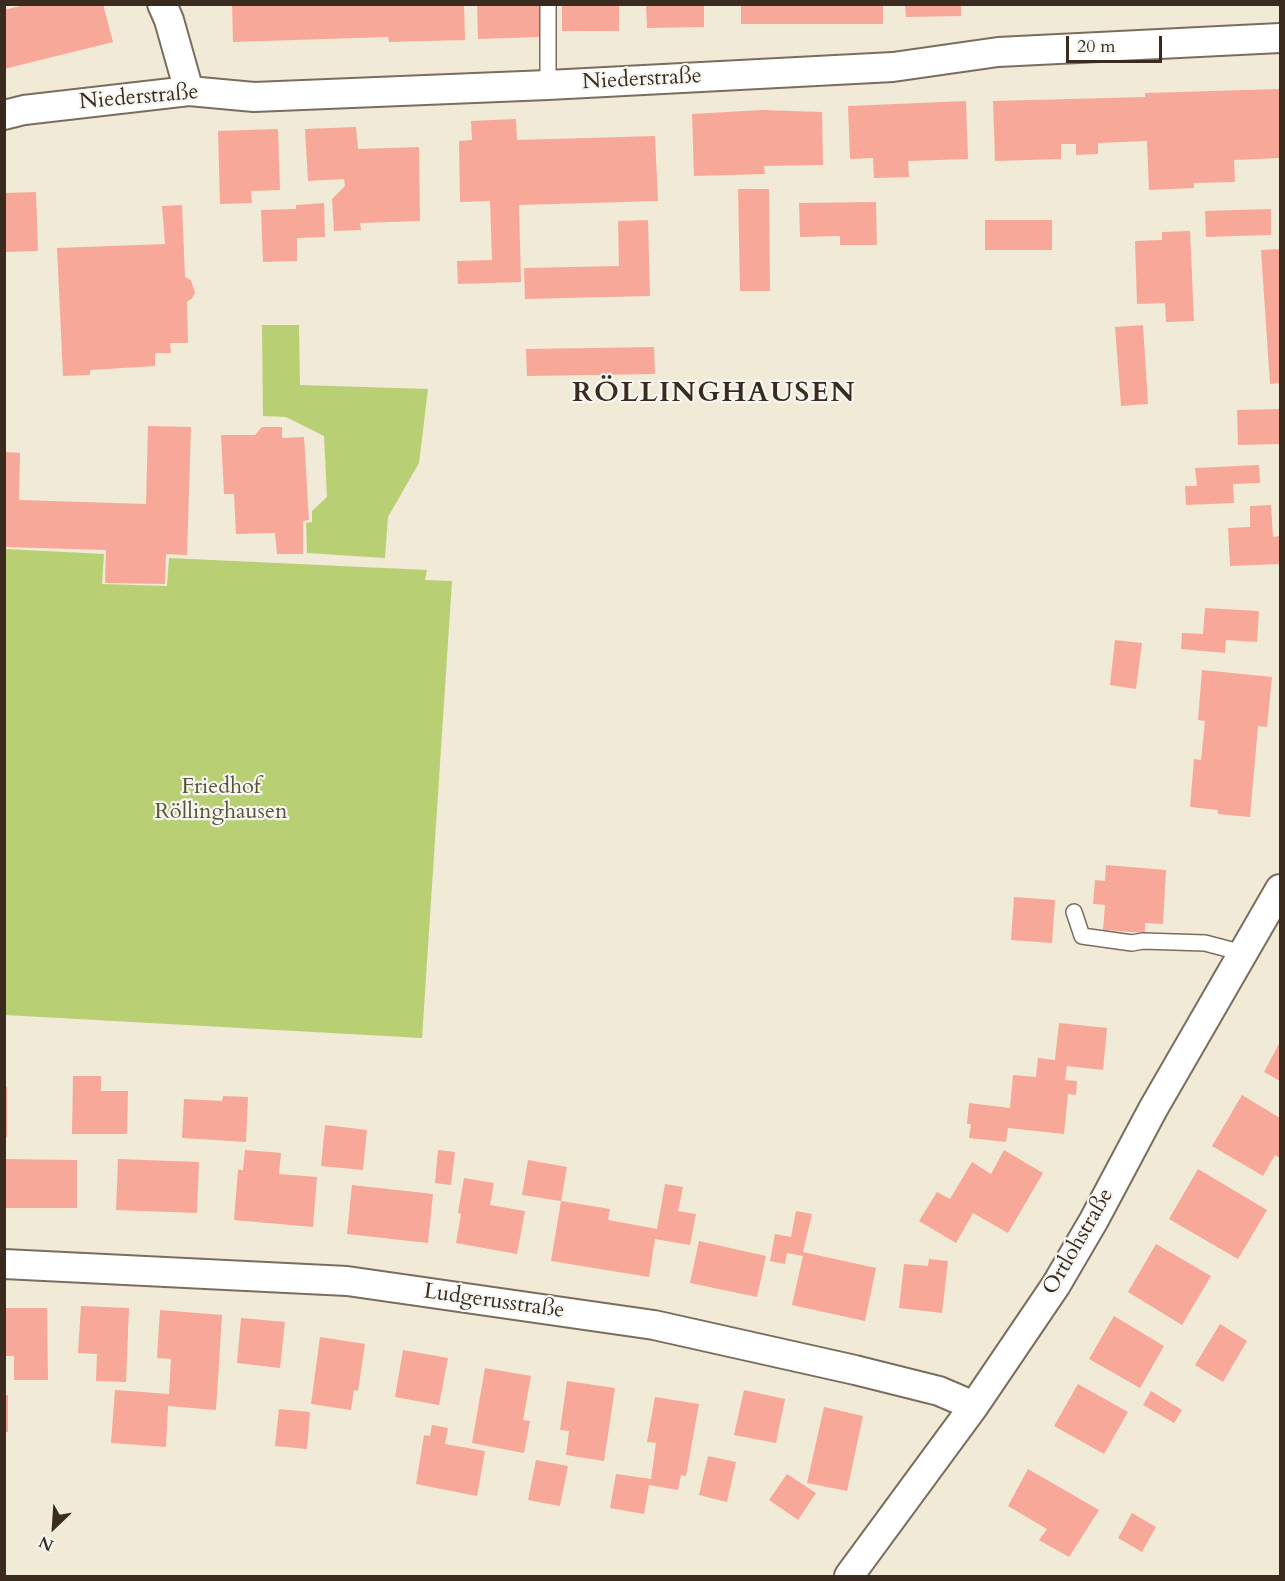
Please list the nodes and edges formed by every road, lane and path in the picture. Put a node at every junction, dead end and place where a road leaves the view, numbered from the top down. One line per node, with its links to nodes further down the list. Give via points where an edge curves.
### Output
1 (162, 4): 5 (street)
2 (548, 4): 4 (lane)
3 (1281, 38): 4 (street, Niederstraße, via 998,52 893,67)
4 (548, 85): 5 (street, Niederstraße, via 254,97)
5 (189, 91): 6 (street, Niederstraße, via 24,110)
6 (4, 116)
7 (1281, 889): 9 (street, Ortlohstraße)
8 (1074, 912): 9 (lane, via 1082,936 1132,943 1205,943)
9 (1243, 953): 11 (street, Ortlohstraße, via 1056,1285)
10 (4, 1264): 11 (street, Ludgerusstraße, via 347,1281 654,1325 928,1389)
11 (974, 1406): 12 (street, Ortlohstraße)
12 (849, 1576)

